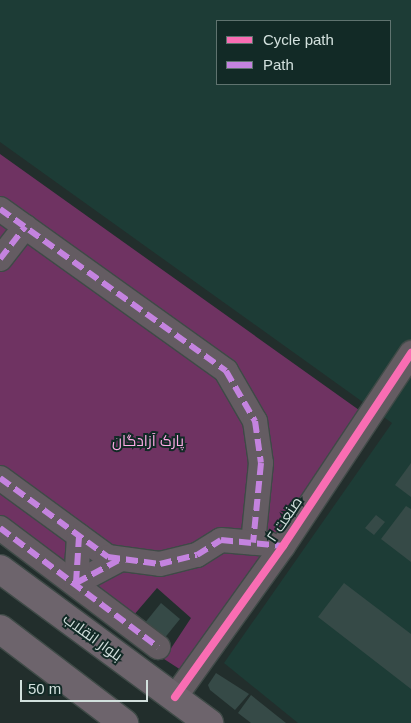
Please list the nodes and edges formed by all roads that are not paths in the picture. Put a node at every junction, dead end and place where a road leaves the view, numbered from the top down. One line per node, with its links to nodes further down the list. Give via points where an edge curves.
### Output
1 (0, 209): 2 (street)
2 (25, 227): 3 (street); 8 (street, via 226,371 255,421 261,463)
3 (0, 259)
4 (411, 352): 9 (street, صنعت ۲)
5 (0, 478): 7 (street)
6 (0, 528): 12 (street)
7 (79, 536): 10 (street, via 108,557); 12 (street)
8 (253, 543): 9 (street); 10 (street, via 221,540 197,555 160,564)
9 (283, 546): 17 (street, صنعت ۲)
10 (120, 559): 12 (street)
11 (0, 569): 17 (main road, بلوار انقلاب)
12 (76, 583): 14 (street)
13 (0, 629): 16 (main road)
14 (158, 647)
15 (0, 651): 16 (main road)
16 (33, 653): 18 (main road)
17 (175, 697): 19 (main road, بلوار انقلاب)
18 (124, 723)
19 (209, 723)

